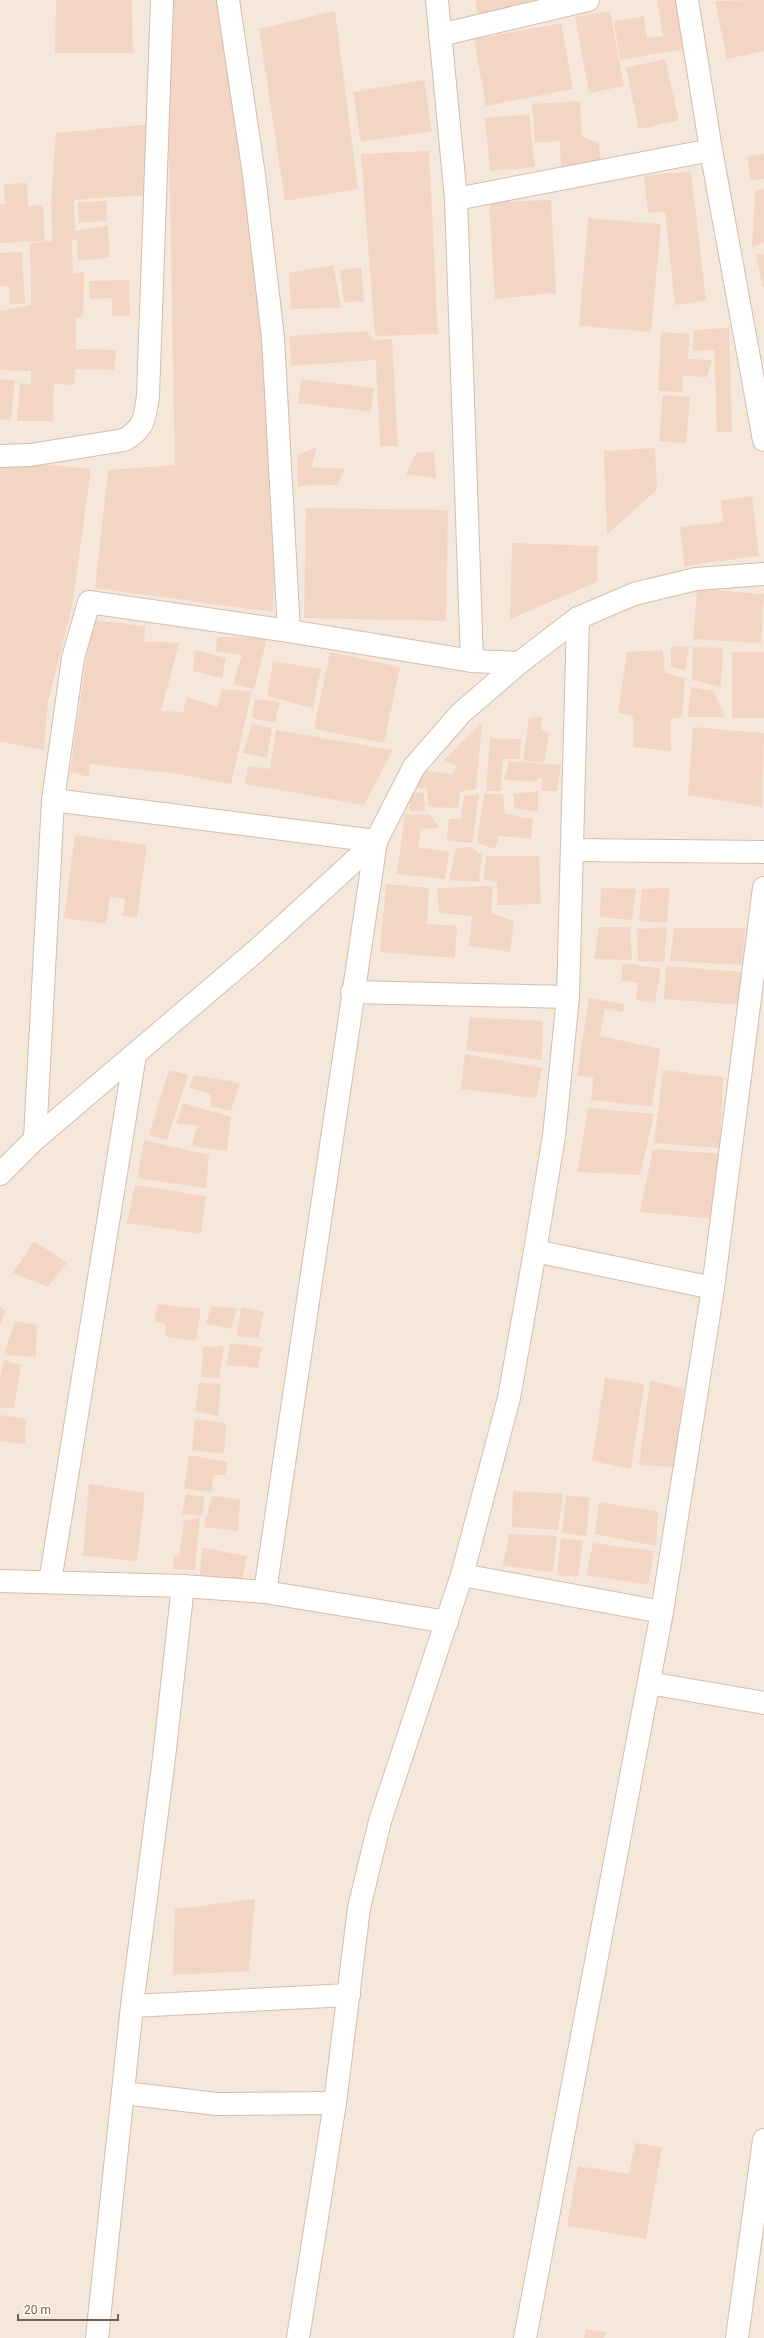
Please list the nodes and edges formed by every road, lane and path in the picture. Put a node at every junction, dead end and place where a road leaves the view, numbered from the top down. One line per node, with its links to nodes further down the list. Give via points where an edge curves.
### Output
1 (162, 0): 10 (street, via 148,396 145,418 137,433 124,440 30,455)
2 (228, 0): 13 (street, via 254,175 273,338)
3 (437, 0): 6 (street)
4 (588, 0): 6 (street)
5 (687, 0): 7 (street)
6 (440, 35): 8 (street)
7 (711, 150): 8 (street); 9 (street)
8 (456, 199): 14 (street)
9 (764, 440)
10 (0, 456)
11 (764, 574): 12 (street, via 696,579 634,594)
12 (578, 618): 15 (street); 18 (street)
13 (289, 631): 14 (street); 16 (street, via 89,602 73,658)
14 (472, 661): 15 (street)
15 (519, 664): 17 (street, via 461,712 414,767)
16 (53, 800): 17 (street); 24 (street)
17 (376, 841): 21 (street); 23 (street, via 256,951)
18 (572, 850): 19 (street); 22 (street)
19 (764, 852)
20 (764, 888): 27 (street)
21 (352, 992): 22 (street); 32 (street)
22 (568, 998): 26 (street, via 554,1136)
23 (135, 1055): 24 (street); 30 (street)
24 (35, 1139): 25 (street)
25 (0, 1174)
26 (535, 1251): 27 (street); 28 (street, via 508,1398)
27 (713, 1288): 33 (street)
28 (462, 1575): 33 (street); 34 (street)
29 (0, 1581): 30 (street)
30 (50, 1582): 31 (street)
31 (183, 1586): 32 (street); 38 (street)
32 (265, 1592): 34 (street)
33 (662, 1612): 35 (street)
34 (448, 1622): 37 (street, via 380,1821 358,1908)
35 (649, 1683): 36 (street); 44 (street)
36 (764, 1703)
37 (349, 1995): 38 (street); 40 (street)
38 (132, 2006): 39 (street)
39 (124, 2093): 40 (street, via 217,2104); 42 (street)
40 (335, 2103): 43 (street)
41 (764, 2140): 45 (street)
42 (97, 2338)
43 (298, 2338)
44 (525, 2338)
45 (737, 2338)

